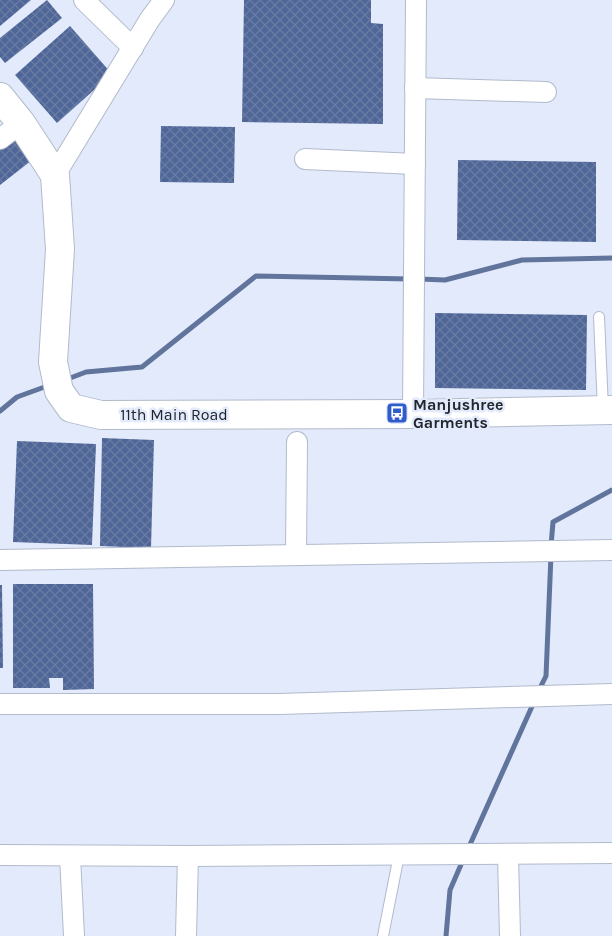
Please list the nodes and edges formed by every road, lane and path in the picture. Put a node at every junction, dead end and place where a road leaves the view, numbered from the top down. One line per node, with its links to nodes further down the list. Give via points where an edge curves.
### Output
1 (84, 0): 4 (street)
2 (164, 0): 4 (street)
3 (416, 0): 5 (street)
4 (133, 48): 11 (street)
5 (415, 88): 6 (street); 10 (street)
6 (546, 92)
7 (0, 97): 8 (street, 11th Main Road)
8 (10, 131): 11 (street, 11th Main Road)
9 (305, 159): 10 (street)
10 (415, 164): 14 (street)
11 (55, 175): 14 (street, 11th Main Road, via 60,249 53,362 57,383 71,408 101,415)
12 (599, 316): 13 (lane)
13 (608, 410): 14 (street, 11th Main Road)
14 (413, 414)
15 (297, 442): 17 (street)
16 (612, 550): 17 (street)
17 (296, 554): 18 (street)
18 (0, 560)
19 (612, 694): 20 (street, via 279,704)
20 (0, 704)
21 (612, 853): 22 (street)
22 (508, 854): 24 (street); 30 (street)
23 (0, 855): 25 (street)
24 (399, 855): 26 (street); 29 (lane)
25 (70, 856): 26 (street); 27 (street)
26 (188, 856): 28 (street)
27 (74, 936)
28 (186, 936)
29 (384, 936)
30 (510, 936)

